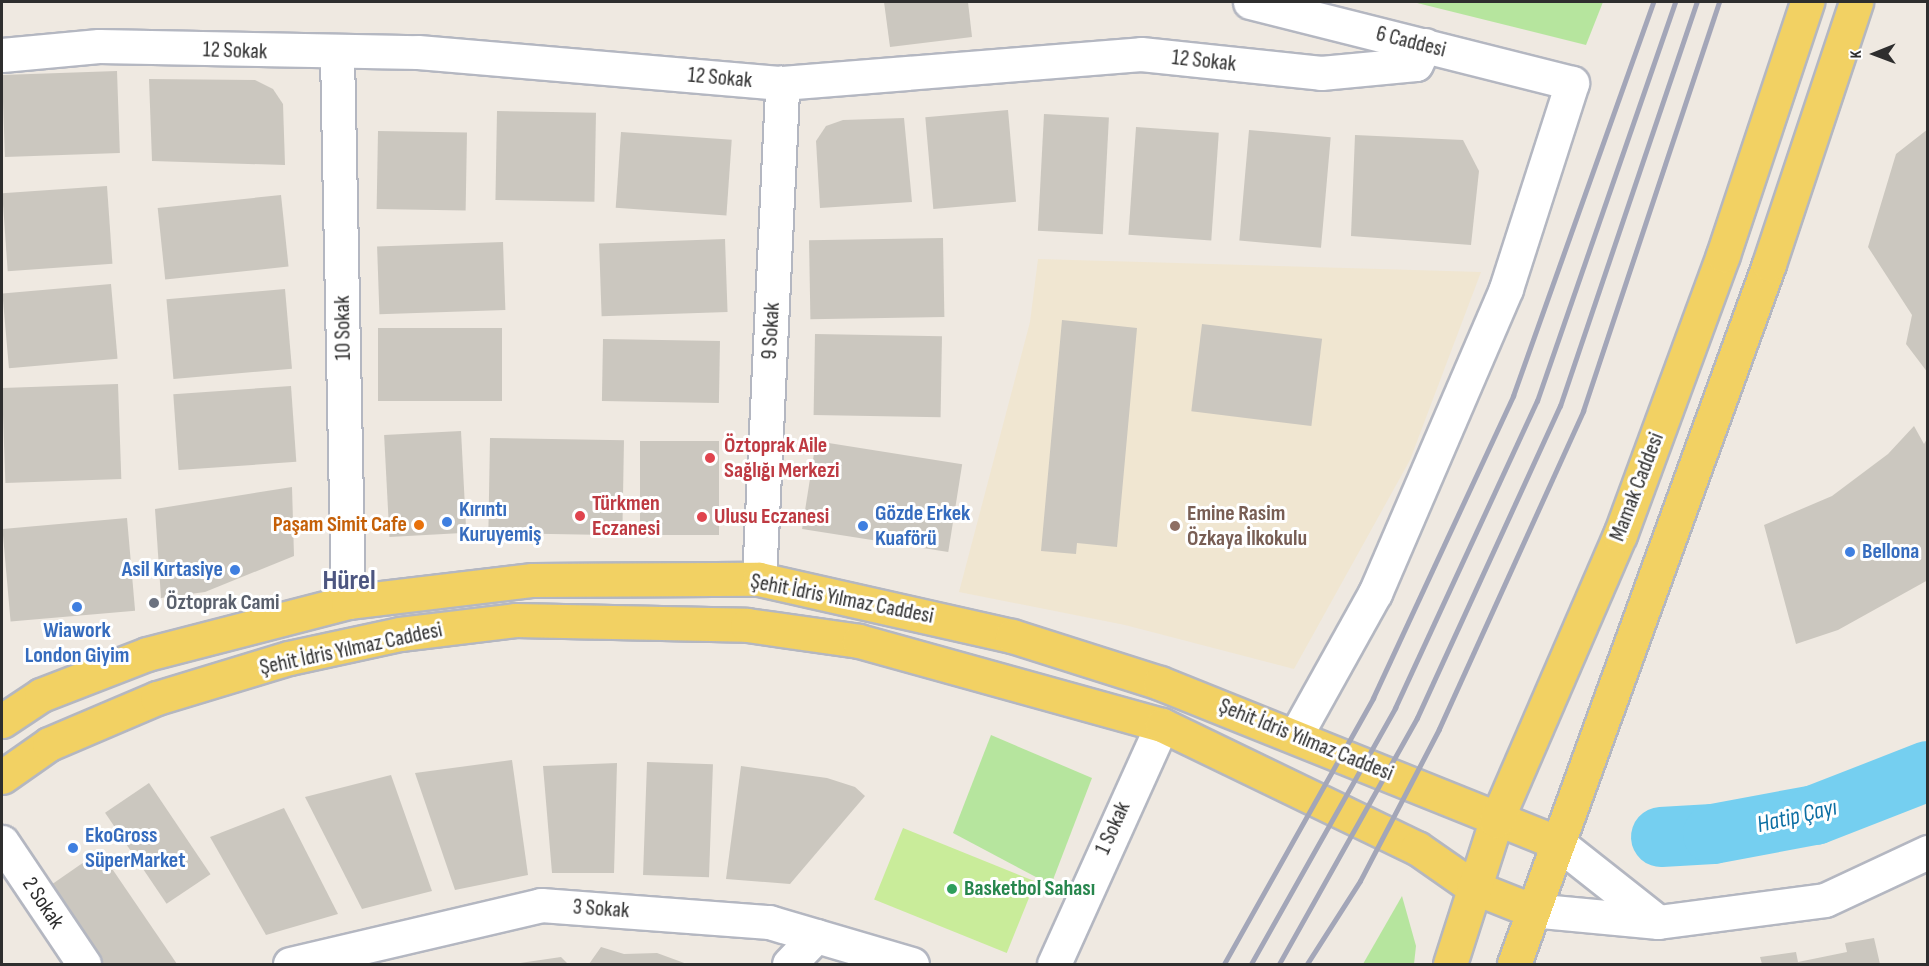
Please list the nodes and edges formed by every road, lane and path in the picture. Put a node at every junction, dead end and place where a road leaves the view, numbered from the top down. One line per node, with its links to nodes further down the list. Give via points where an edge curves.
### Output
1 (1250, 2): 4 (street, 6 Caddesi)
2 (1807, 2): 14 (main road, Mamak Caddesi, via 1723,255 1620,535)
3 (1856, 2): 16 (main road, via 1769,264)
4 (1425, 45): 7 (street, 12 Sokak, via 1416,64 1321,73 1141,54); 12 (street, 6 Caddesi, via 1572,83 1506,289 1375,593)
5 (337, 54): 6 (street, 12 Sokak, via 99,46); 7 (street, 12 Sokak, via 418,52); 9 (street, 10 Sokak)
6 (2, 55)
7 (782, 83): 8 (street, 9 Sokak)
8 (759, 579): 9 (main road, Şehit İdris Yılmaz Caddesi, via 533,579); 12 (main road, Şehit İdris Yılmaz Caddesi, via 1012,636 1160,683)
9 (348, 602): 10 (main road, Şehit İdris Yılmaz Caddesi, via 147,654 41,694)
10 (2, 721)
11 (1162, 726): 13 (main road, Şehit İdris Yılmaz Caddesi, via 859,641 747,625 515,620 400,634 289,658 157,698 50,744); 18 (main road, Şehit İdris Yılmaz Caddesi, via 1417,848); 26 (street, 1 Sokak)
12 (1296, 735): 14 (main road, Şehit İdris Yılmaz Caddesi)
13 (2, 777)
14 (1496, 821): 16 (main road, Şehit İdris Yılmaz Caddesi); 18 (main road, Mamak Caddesi)
15 (2, 842): 22 (street, 2 Sokak)
16 (1558, 843): 19 (main road); 20 (street)
17 (1928, 852): 20 (street, via 1825,900)
18 (1473, 887): 19 (main road, Şehit İdris Yılmaz Caddesi); 27 (main road, Mamak Caddesi)
19 (1531, 910): 20 (street); 28 (main road)
20 (1658, 922)
21 (816, 936): 23 (street, 3 Sokak, via 769,922 540,905); 24 (street); 25 (street, 3 Sokak)
22 (84, 964)
23 (290, 964)
24 (789, 964)
25 (912, 964)
26 (1054, 964)
27 (1450, 964)
28 (1514, 964)

